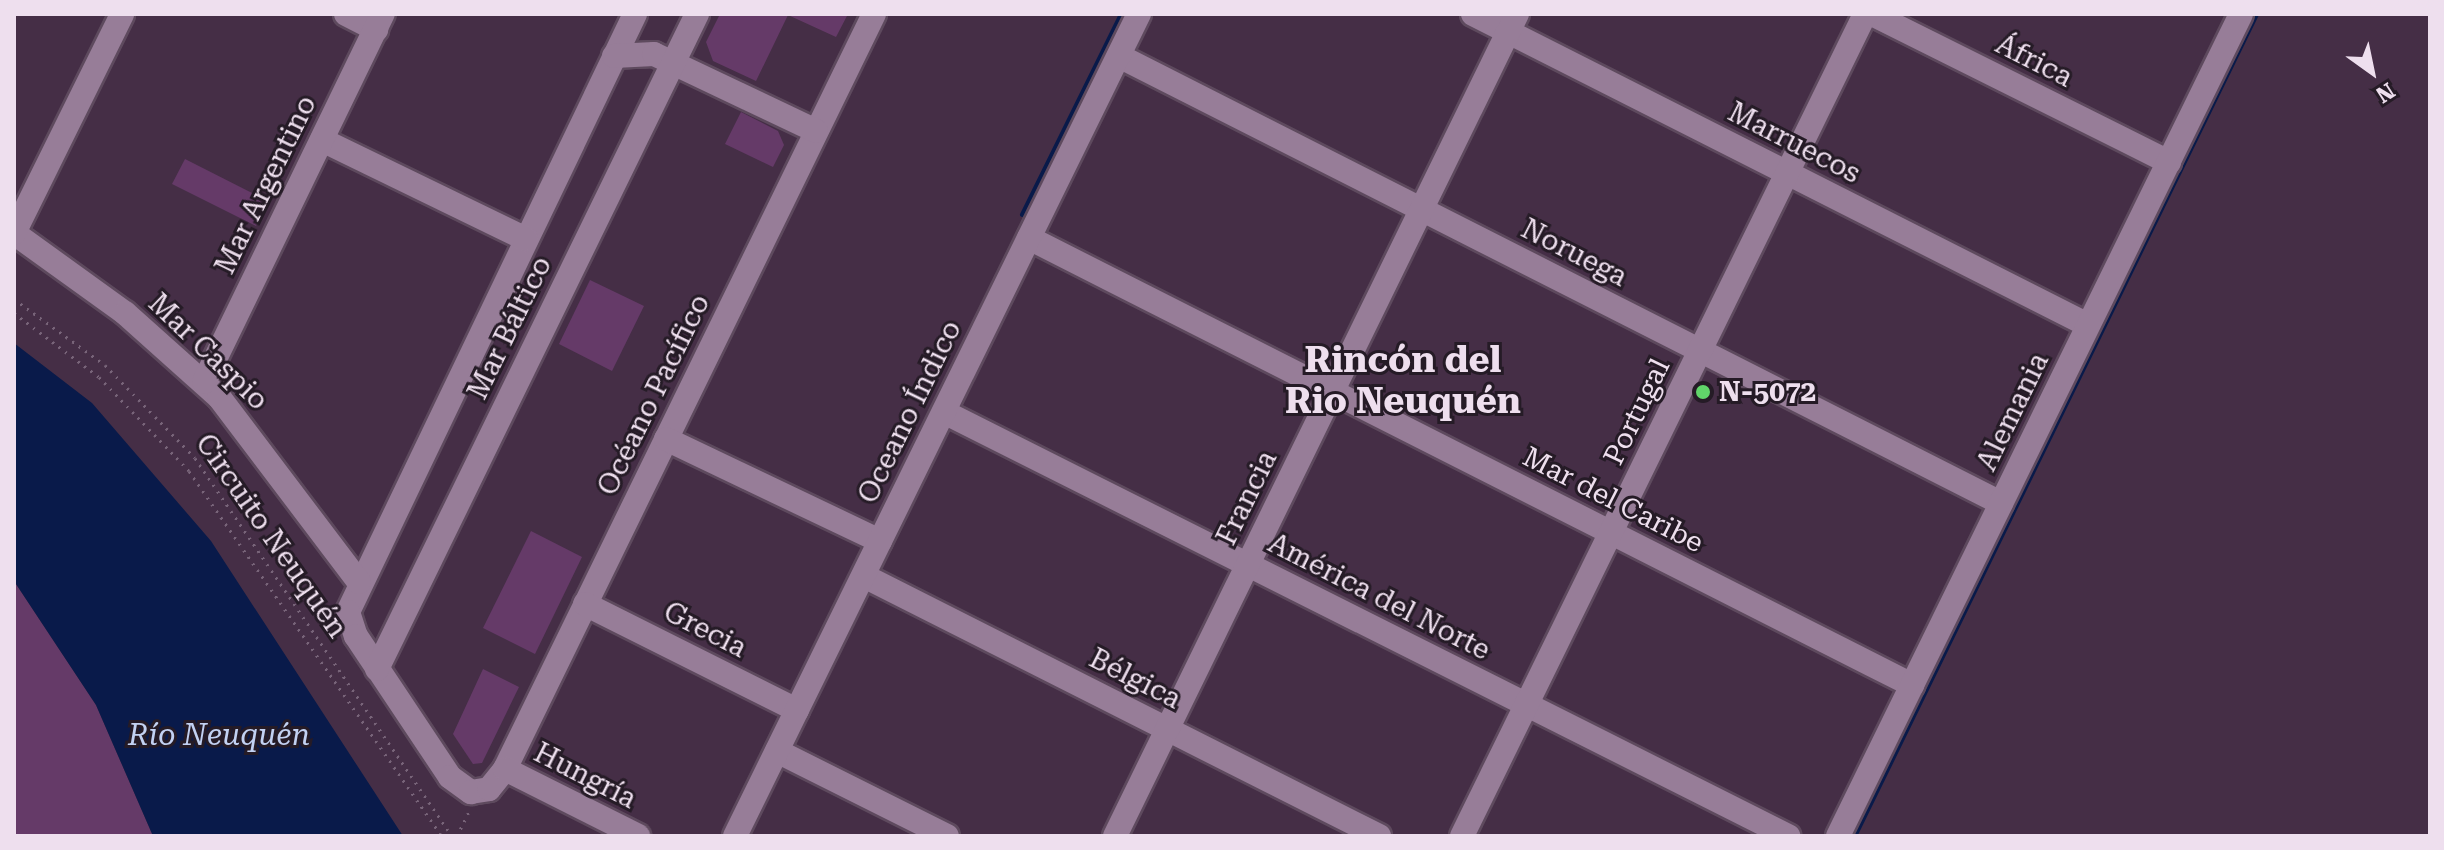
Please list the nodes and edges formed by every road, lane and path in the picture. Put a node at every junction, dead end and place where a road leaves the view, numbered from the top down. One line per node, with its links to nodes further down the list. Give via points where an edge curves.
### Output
1 (122, 14): 21 (street)
2 (346, 14): 11 (street)
3 (697, 14): 15 (street, Mar Báltico)
4 (874, 14): 16 (street, Océano Pacífico)
5 (1139, 14): 14 (street, Oceano Índico)
6 (1473, 14): 12 (street, Marruecos)
7 (1865, 14): 19 (street, Portugal)
8 (1872, 14): 18 (street, África)
9 (2241, 14): 18 (street, Alemania)
10 (629, 18): 13 (street, Mar Báltico); 15 (street)
11 (379, 21): 17 (street, Mar Argentino)
12 (1513, 23): 19 (street, Marruecos); 20 (street, Francia)
13 (614, 56): 15 (street); 23 (street, Mar Báltico)
14 (1119, 56): 20 (street, Noruega); 22 (street, Oceano Índico)
15 (664, 59): 16 (street); 39 (street, Mar Báltico)
16 (816, 131): 31 (street, Océano Pacífico)
17 (322, 140): 23 (street); 28 (street, Mar Argentino)
18 (2169, 162): 26 (street, Alemania)
19 (1787, 173): 26 (street, Marruecos); 27 (street, Portugal)
20 (1422, 210): 27 (street, Noruega); 29 (street, Francia)
21 (14, 233): 28 (street, Mar Caspio, via 125,313)
22 (1029, 238): 29 (street, Mar del Caribe); 30 (street, Oceano Índico)
23 (526, 239): 37 (street, Mar Báltico)
24 (14, 299): 48 (path, Circuito Neuquén, via 105,365 177,437 251,535)
25 (14, 313): 47 (path, via 99,377 189,471)
26 (2088, 325): 32 (street, Alemania)
27 (1700, 351): 32 (street, Noruega); 33 (street, Portugal)
28 (204, 382): 37 (street, Mar Caspio, via 248,430)
29 (1332, 392): 33 (street, Mar del Caribe); 35 (street, Francia)
30 (944, 412): 34 (street, Oceano Índico); 35 (street, América del Norte)
31 (666, 439): 34 (street); 38 (street, Océano Pacífico)
32 (2001, 503): 40 (street, Alemania)
33 (1611, 532): 40 (street, Mar del Caribe); 41 (street, Portugal)
34 (880, 541): 36 (street, Oceano Índico)
35 (1248, 565): 41 (street, América del Norte); 43 (street, Francia)
36 (864, 576): 42 (street, Oceano Índico); 43 (street, Bélgica)
37 (359, 582): 39 (street, Mar Báltico, via 348,612 351,629)
38 (585, 604): 42 (street, Grecia); 45 (street, Océano Pacífico)
39 (377, 669): 46 (street, via 450,777 465,790)
40 (1912, 685): 56 (street, Alemania)
41 (1527, 705): 54 (street, Portugal); 55 (street, América del Norte)
42 (797, 710): 44 (street, Oceano Índico)
43 (1167, 729): 52 (street, Francia); 53 (street, Bélgica)
44 (777, 751): 50 (street, Oceano Índico); 51 (street)
45 (505, 769): 46 (street, Océano Pacífico, via 494,785); 49 (street, Hungría)
46 (478, 792): 48 (path)
47 (442, 836)
48 (454, 836)
49 (638, 836)
50 (735, 836)
51 (947, 836)
52 (1115, 836)
53 (1379, 836)
54 (1462, 836)
55 (1788, 836)
56 (1838, 836)

